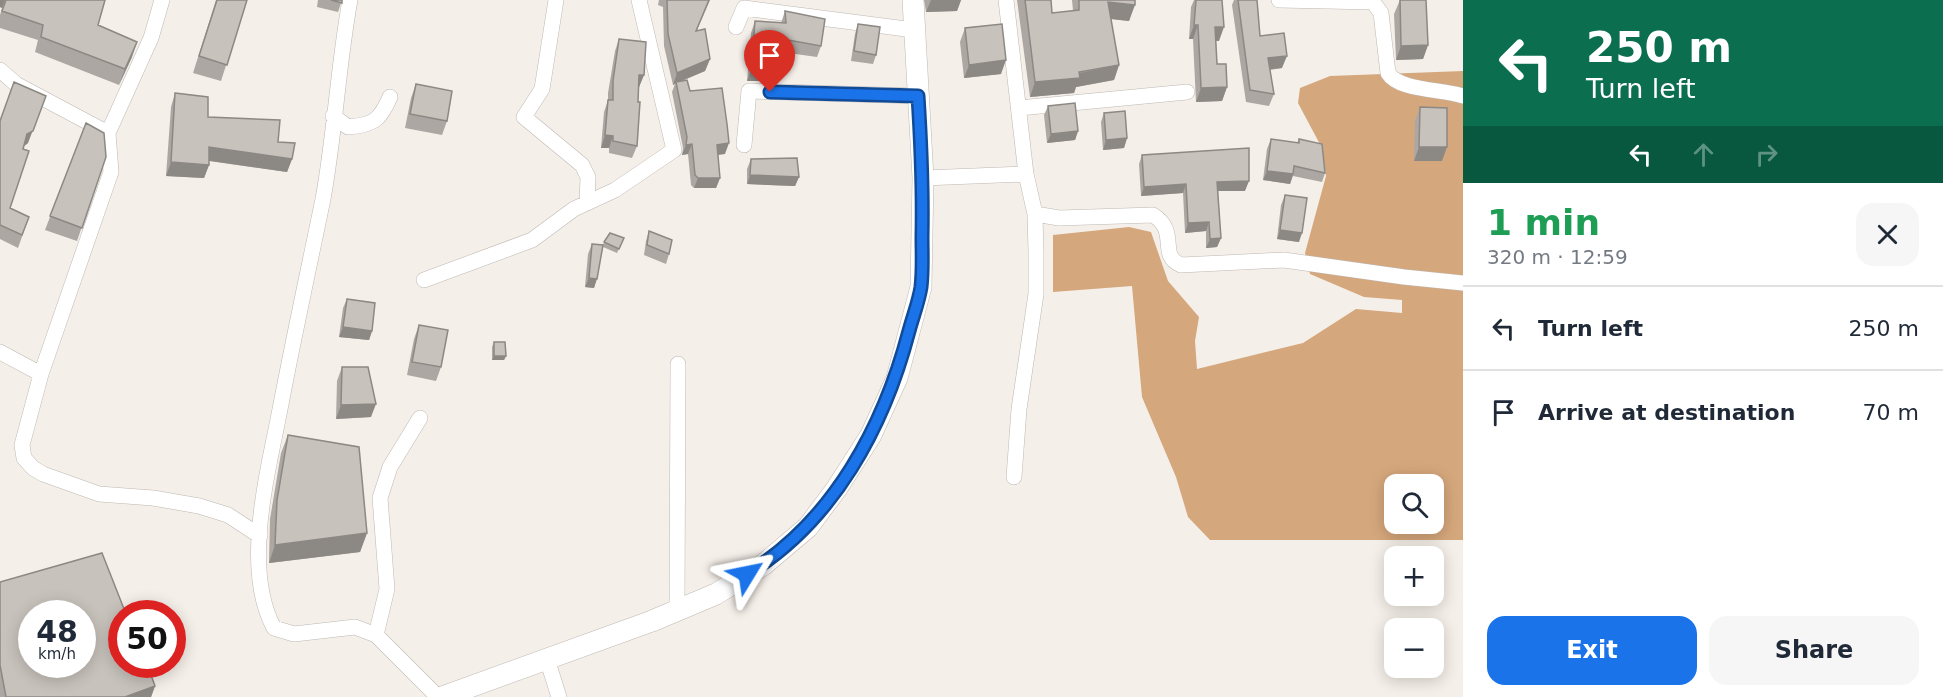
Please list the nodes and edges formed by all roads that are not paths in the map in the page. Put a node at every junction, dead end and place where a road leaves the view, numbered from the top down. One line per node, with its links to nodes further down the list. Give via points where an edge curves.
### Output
1 (162, 0): 17 (street, via 151,38)
2 (350, 0): 16 (street)
3 (556, 0): 21 (street, via 542,89 524,117 582,165 588,177)
4 (639, 0): 21 (street, via 674,150 615,190)
5 (913, 0): 9 (main road)
6 (1006, 0): 15 (street)
7 (1279, 0): 13 (street, via 1372,3 1381,13 1392,79)
8 (736, 27): 9 (street, via 744,8)
9 (914, 30): 12 (main road)
10 (0, 70): 17 (street, via 16,84)
11 (1187, 92): 15 (street)
12 (918, 96): 18 (street, via 749,91); 20 (main road)
13 (1463, 96)
14 (390, 97): 16 (street, via 381,116 365,126 348,127)
15 (1019, 108): 19 (street)
16 (333, 116): 30 (street, via 323,196 264,497)
17 (108, 133): 27 (street, via 111,172)
18 (744, 146)
19 (1026, 174): 20 (street); 22 (street)
20 (923, 178): 31 (main road, via 921,287 897,378 871,435 808,527 763,565 716,594)
21 (587, 203): 23 (street, via 532,240)
22 (1035, 214): 24 (street, via 1059,218 1154,214 1168,230 1168,254 1181,265 1284,260); 29 (street, via 1036,294 1019,409)
23 (424, 280)
24 (1463, 283)
25 (0, 352): 27 (street)
26 (678, 364): 31 (street)
27 (41, 374): 30 (street, via 22,445 24,458 33,468 99,494 199,506 228,515)
28 (420, 418): 32 (street, via 390,467 380,498 387,589)
29 (1014, 477)
30 (260, 536): 32 (street, via 264,603 274,628 294,634 355,627)
31 (677, 610): 33 (main road)
32 (376, 635): 34 (street)
33 (547, 659): 34 (main road); 35 (street)
34 (440, 697)
35 (559, 697)

